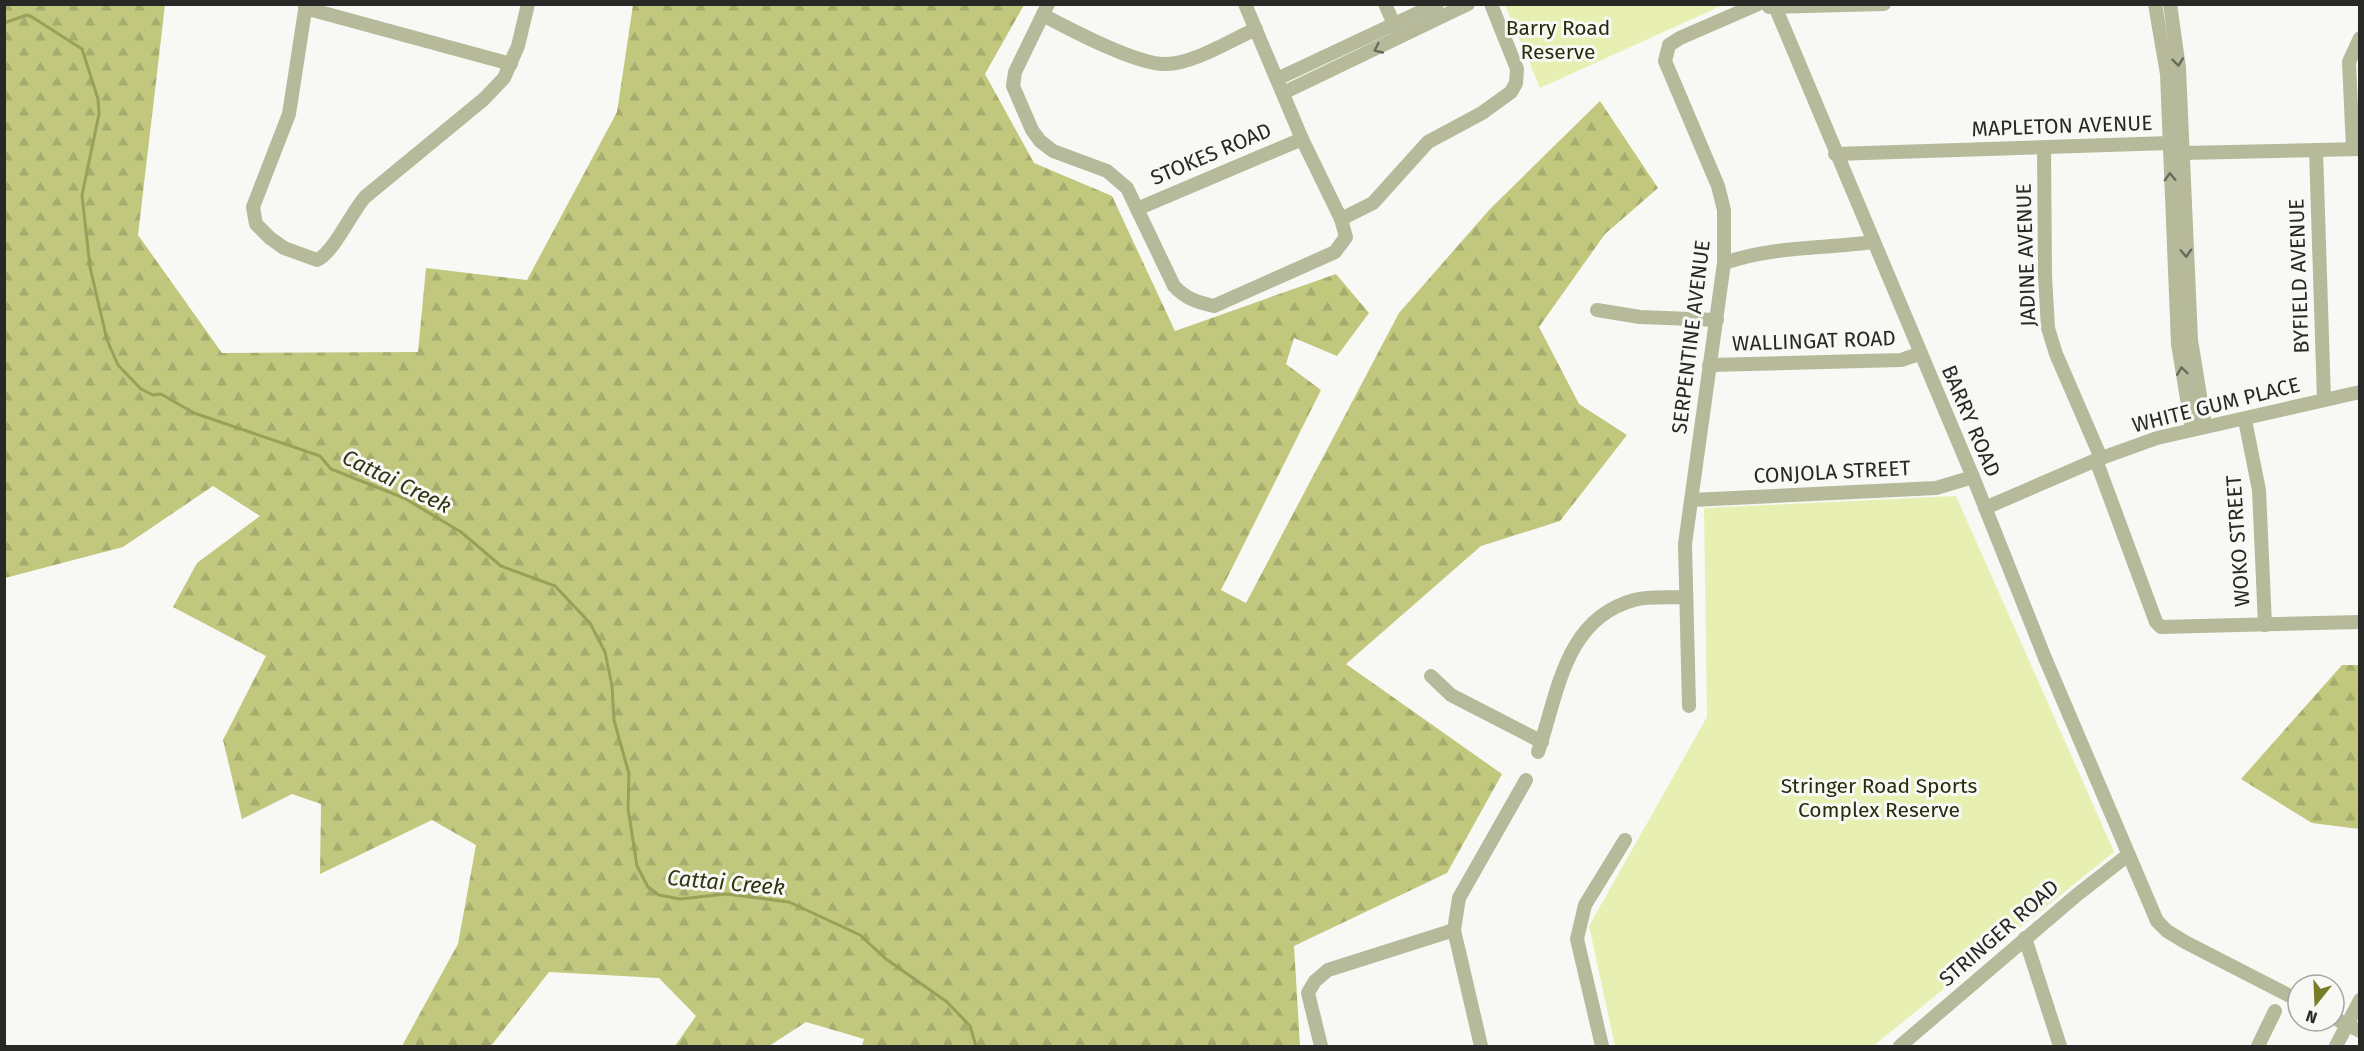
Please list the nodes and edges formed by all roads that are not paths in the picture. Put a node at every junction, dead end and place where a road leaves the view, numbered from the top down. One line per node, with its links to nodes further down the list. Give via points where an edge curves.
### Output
1 (528, 4): 18 (street)
2 (1245, 4): 15 (street)
3 (1385, 4): 14 (street)
4 (1437, 4): 14 (street)
5 (1468, 4): 17 (street)
6 (1491, 4): 29 (street, via 1517,69 1511,92 1482,113 1428,142 1374,203)
7 (1760, 4): 12 (street, SERPENTINE AVENUE); 31 (street, SERPENTINE AVENUE, via 1680,38 1669,45 1665,61 1718,186 1724,210)
8 (1884, 4): 12 (street)
9 (2155, 4): 22 (street, via 2167,74)
10 (2170, 4): 26 (street, one-way to 26, via 2179,68)
11 (306, 6): 18 (street); 18 (street, via 289,114 253,207 256,224 270,238 309,258 325,256 365,197 484,99 504,78)
12 (1775, 7): 27 (street, BARRY ROAD)
13 (1045, 10): 15 (street, via 1144,60 1166,65 1184,62); 28 (street, via 1015,72 1013,86 1032,130 1053,151 1117,177)
14 (1394, 25): 17 (street); 19 (street)
15 (1256, 29): 19 (street)
16 (2360, 38): 24 (street, via 2349,62)
17 (1400, 39): 20 (street, one-way to 20)
18 (511, 64)
19 (1277, 79): 20 (street)
20 (1283, 93): 21 (street)
21 (1302, 139): 28 (street, STOKES ROAD); 29 (street)
22 (2169, 143): 23 (street, MAPLETON AVENUE); 26 (street, MAPLETON AVENUE); 39 (street, one-way to 22, via 2175,303)
23 (2044, 148): 27 (street, MAPLETON AVENUE); 40 (street, JADINE AVENUE, via 2048,328)
24 (2356, 149): 25 (street)
25 (2316, 150): 26 (street); 37 (street, BYFIELD AVENUE)
26 (2183, 153): 39 (street, one-way to 39)
27 (1835, 154): 30 (street, BARRY ROAD)
28 (1137, 209): 29 (street, via 1174,286 1182,296 1214,306 1335,252 1345,243)
29 (1341, 219)
30 (1873, 242): 31 (street, via 1796,247); 34 (street, BARRY ROAD)
31 (1724, 263): 33 (street, SERPENTINE AVENUE)
32 (1597, 310): 33 (street, via 1640,317)
33 (1717, 320): 35 (street, SERPENTINE AVENUE)
34 (1919, 354): 35 (street, WALLINGAT ROAD, via 1901,360); 41 (street, BARRY ROAD)
35 (1709, 365): 42 (street, SERPENTINE AVENUE)
36 (2360, 392): 37 (street, WHITE GUM PLACE)
37 (2324, 400): 38 (street, WHITE GUM PLACE)
38 (2245, 420): 39 (street, WHITE GUM PLACE); 46 (street, WOKO STREET, via 2259,490)
39 (2198, 428): 40 (street, WHITE GUM PLACE)
40 (2099, 459): 43 (street, WHITE GUM PLACE); 46 (street, JADINE AVENUE, via 2161,627)
41 (1973, 477): 42 (street, CONJOLA STREET, via 1936,488); 43 (street, BARRY ROAD)
42 (1692, 500): 44 (street, SERPENTINE AVENUE, via 1685,544)
43 (1985, 508): 51 (street, BARRY ROAD)
44 (1685, 597): 47 (street, via 1635,600 1592,623 1574,643 1565,662 1540,747 1451,696); 48 (street, SERPENTINE AVENUE)
45 (2360, 622): 46 (street)
46 (2265, 625)
47 (1431, 676)
48 (1689, 706)
49 (1526, 780): 52 (street, via 1459,898)
50 (1625, 840): 60 (street, via 1585,905 1577,939)
51 (2128, 855): 53 (street, STRINGER ROAD); 54 (street, BARRY ROAD, via 2160,926)
52 (1454, 930): 58 (street, via 1328,970 1315,981 1308,993); 59 (street)
53 (2025, 938): 61 (street, STRINGER ROAD); 62 (street)
54 (2286, 994)
55 (2360, 1000): 57 (street)
56 (2275, 1011): 63 (street)
57 (2353, 1028): 64 (street)
58 (1321, 1047)
59 (1481, 1047)
60 (1602, 1047)
61 (1900, 1047)
62 (2060, 1047)
63 (2258, 1047)
64 (2336, 1047)

